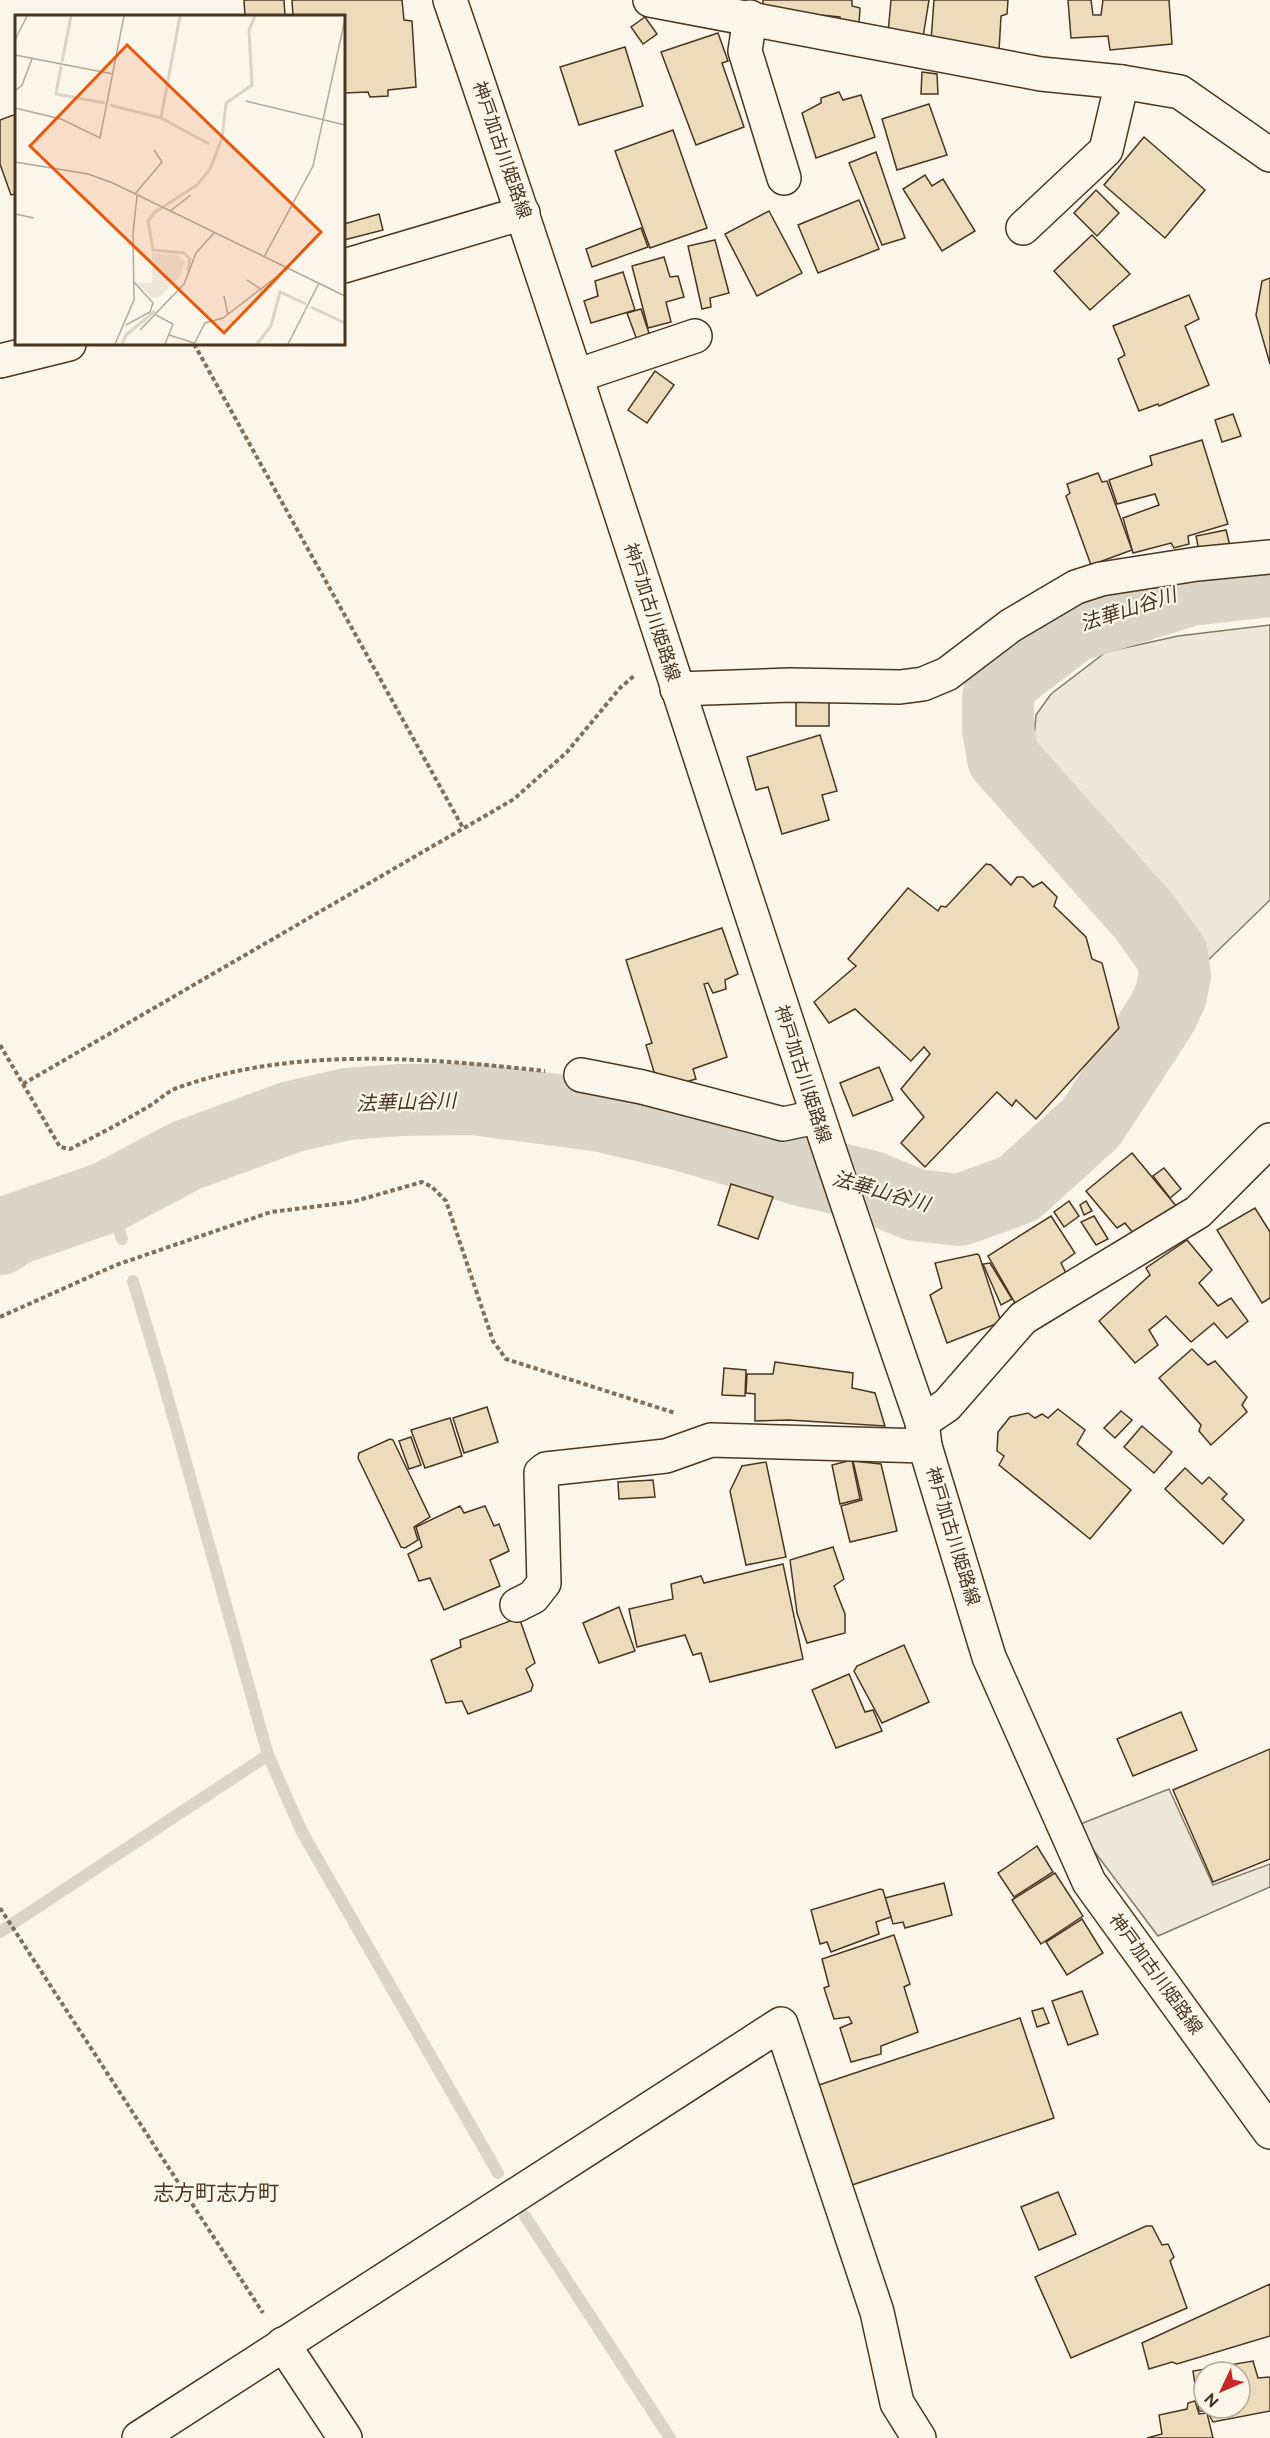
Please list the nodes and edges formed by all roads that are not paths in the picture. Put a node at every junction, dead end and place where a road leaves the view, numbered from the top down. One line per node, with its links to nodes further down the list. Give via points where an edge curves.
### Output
1 (450, 0): 7 (street, 神戸加古川姫路線)
2 (650, 0): 3 (street)
3 (750, 17): 4 (street, via 1041,74); 6 (street, via 745,51)
4 (1122, 82): 5 (street, via 1180,92); 8 (street, via 1106,150)
5 (1270, 155)
6 (784, 178)
7 (523, 213): 9 (street); 13 (street, 神戸加古川姫路線)
8 (1023, 228)
9 (345, 266)
10 (695, 336): 13 (street)
11 (65, 345): 12 (street)
12 (0, 361)
13 (576, 376): 15 (street, 神戸加古川姫路線)
14 (1270, 557): 15 (street, via 1197,564 1101,579 1076,587 1010,626 947,674 922,684)
15 (677, 689): 17 (street, 神戸加古川姫路線)
16 (581, 1075): 17 (street, via 783,1124)
17 (816, 1117): 19 (street, 神戸加古川姫路線)
18 (1270, 1140): 19 (street, via 1198,1212 1023,1318)
19 (924, 1434): 20 (street, via 711,1440 666,1456 546,1469 541,1473 544,1583 533,1597); 21 (street, 神戸加古川姫路線, via 989,1657 1089,1882)
20 (517, 1605)
21 (1270, 2132)
22 (283, 2344): 23 (street); 24 (street); 25 (street, via 781,2024 877,2312 897,2403)
23 (139, 2438)
24 (345, 2438)
25 (919, 2438)

